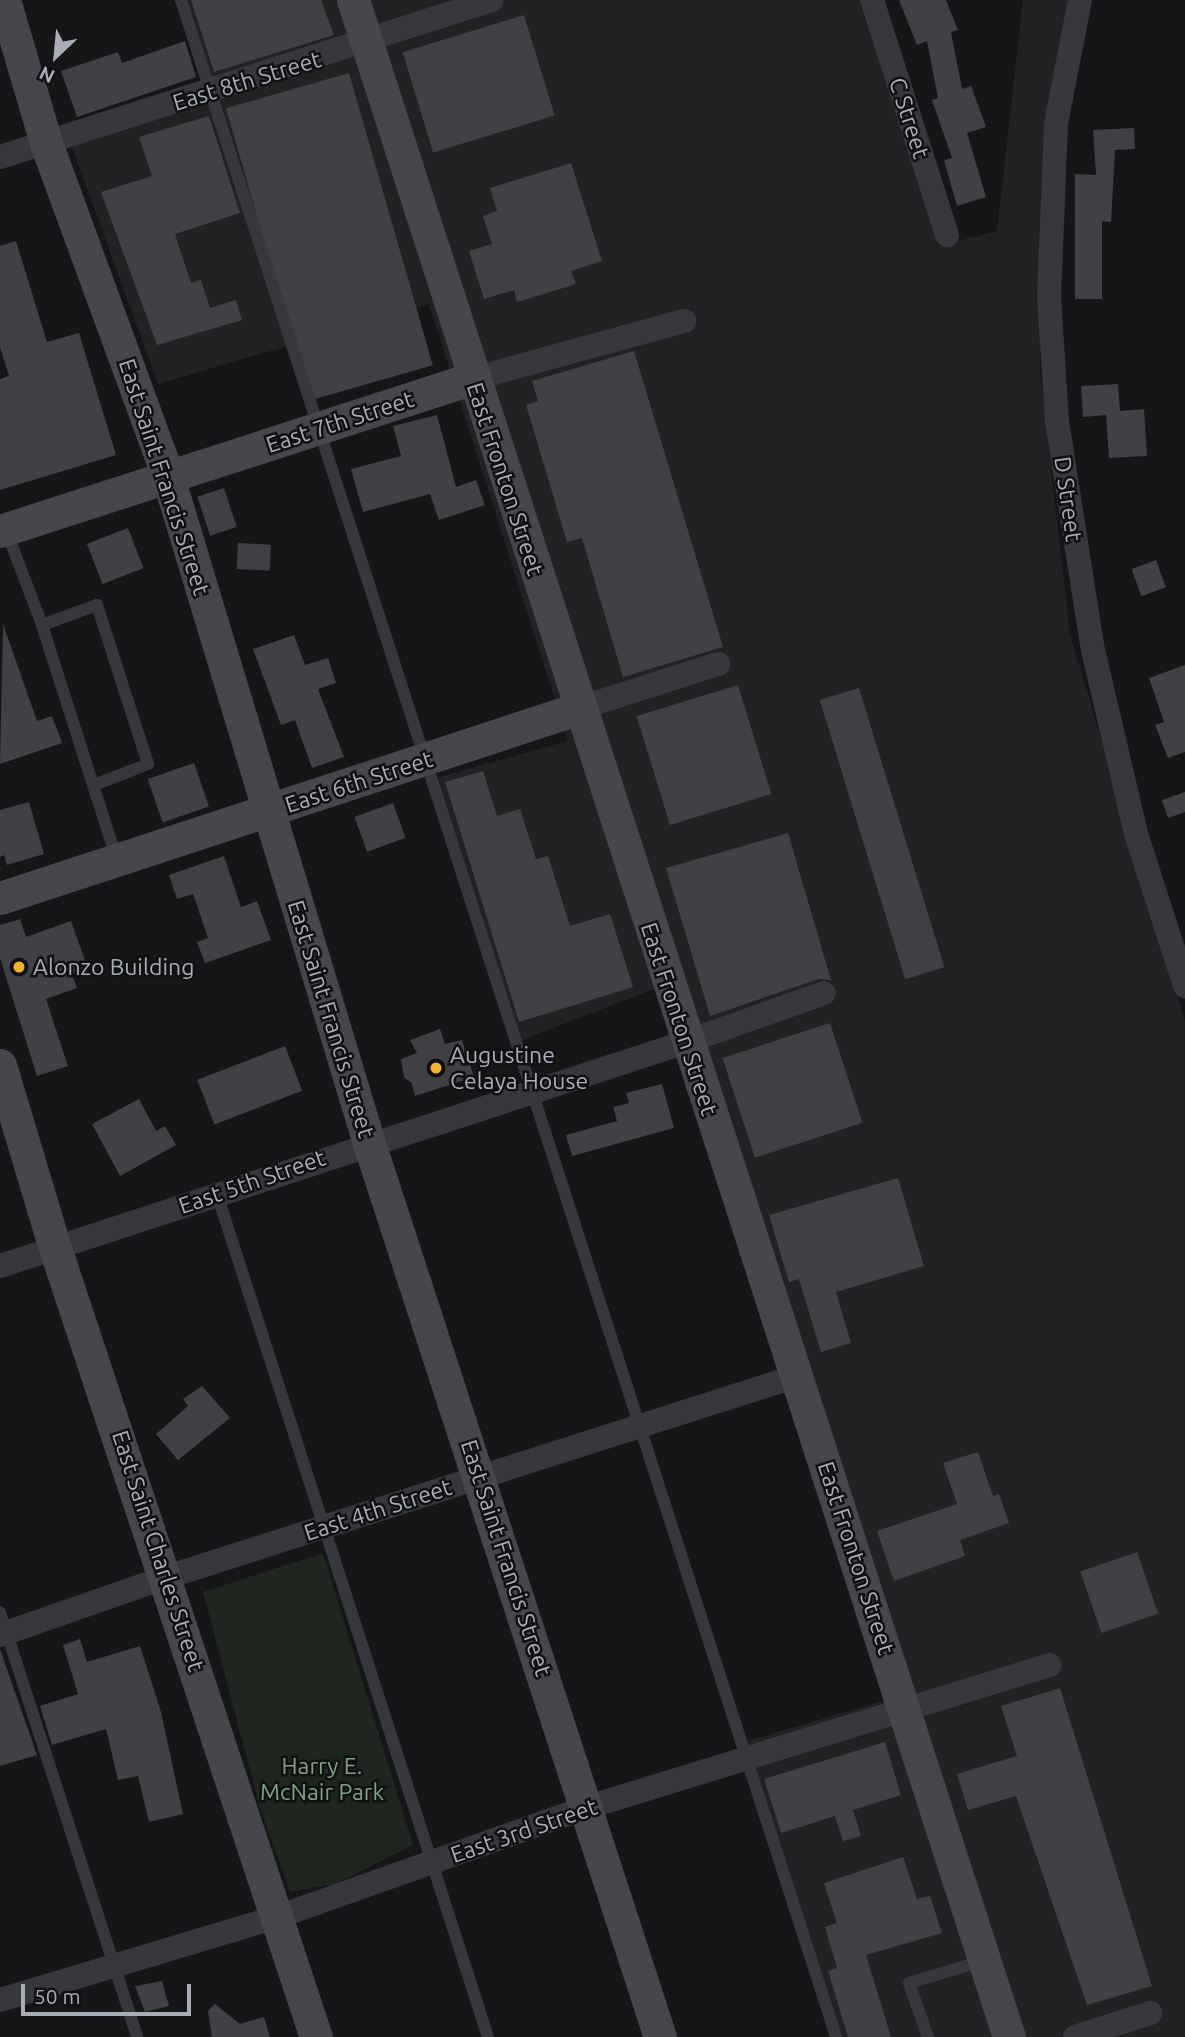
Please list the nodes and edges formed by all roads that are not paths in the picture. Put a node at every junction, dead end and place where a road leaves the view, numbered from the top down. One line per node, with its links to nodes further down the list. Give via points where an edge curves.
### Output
1 (4, 0): 9 (main road, East Saint Francis Street)
2 (181, 0): 8 (lane)
3 (353, 0): 7 (main road, East Fronton Street)
4 (492, 0): 7 (street, East 8th Street)
5 (872, 0): 11 (street, C Street)
6 (1080, 0): 25 (street, D Street, via 1056,124 1049,297 1057,421 1074,550 1096,663 1137,837)
7 (367, 43): 8 (street, East 8th Street); 13 (main road, East Fronton Street)
8 (211, 92): 9 (street, East 8th Street); 14 (lane)
9 (46, 144): 10 (street, East 8th Street); 15 (main road, East Saint Francis Street)
10 (0, 157)
11 (947, 235)
12 (684, 321): 13 (street, East 7th Street)
13 (472, 379): 14 (main road, East 7th Street); 19 (main road, East Fronton Street)
14 (318, 429): 15 (main road, East 7th Street); 20 (lane)
15 (168, 477): 16 (main road, East 7th Street); 22 (main road, East Saint Francis Street)
16 (3, 530): 17 (lane)
17 (42, 625): 21 (lane); 21 (lane, via 97,606 148,764)
18 (718, 664): 19 (street, East 6th Street)
19 (580, 708): 20 (main road, East 6th Street); 27 (main road, East Fronton Street)
20 (423, 761): 22 (main road, East 6th Street); 29 (lane)
21 (94, 785): 23 (lane)
22 (268, 813): 23 (main road, East 6th Street); 30 (main road, East Saint Francis Street)
23 (117, 861): 24 (main road, East 6th Street)
24 (0, 898)
25 (1185, 986)
26 (824, 993): 27 (street, East 5th Street)
27 (686, 1042): 29 (street, East 5th Street); 34 (main road, East Fronton Street)
28 (0, 1065): 32 (main road, East Saint Charles Street)
29 (531, 1091): 30 (street, East 5th Street); 35 (lane)
30 (369, 1143): 31 (street, East 5th Street); 36 (main road, East Saint Francis Street)
31 (217, 1194): 32 (street, East 5th Street); 37 (lane)
32 (55, 1248): 33 (street, East 5th Street); 38 (main road, East Saint Charles Street)
33 (0, 1266)
34 (797, 1376): 35 (street, East 4th Street); 41 (main road, East Fronton Street)
35 (639, 1426): 36 (street, East 4th Street); 42 (lane)
36 (481, 1477): 37 (street, East 4th Street); 43 (main road, East Saint Francis Street)
37 (324, 1527): 38 (street, East 4th Street); 44 (lane)
38 (167, 1577): 39 (street, East 4th Street); 45 (main road, East Saint Charles Street)
39 (2, 1626): 47 (lane)
40 (1049, 1665): 41 (street, East 3rd Street)
41 (906, 1711): 42 (street, East 3rd Street); 46 (main road, East Fronton Street)
42 (747, 1759): 43 (street, East 3rd Street); 54 (lane)
43 (585, 1808): 44 (street, East 3rd Street); 53 (main road, East Saint Francis Street)
44 (432, 1863): 45 (street, East 3rd Street); 52 (lane)
45 (277, 1917): 47 (street, East 3rd Street); 51 (main road, East Saint Charles Street)
46 (985, 1961): 55 (lane, via 909,1983); 56 (main road, East Fronton Street)
47 (114, 1966): 48 (street, East 3rd Street); 50 (lane)
48 (0, 2000)
49 (1150, 2013): 57 (street)
50 (137, 2037)
51 (316, 2037)
52 (488, 2037)
53 (660, 2037)
54 (836, 2037)
55 (928, 2037)
56 (1009, 2037)
57 (1076, 2037)

